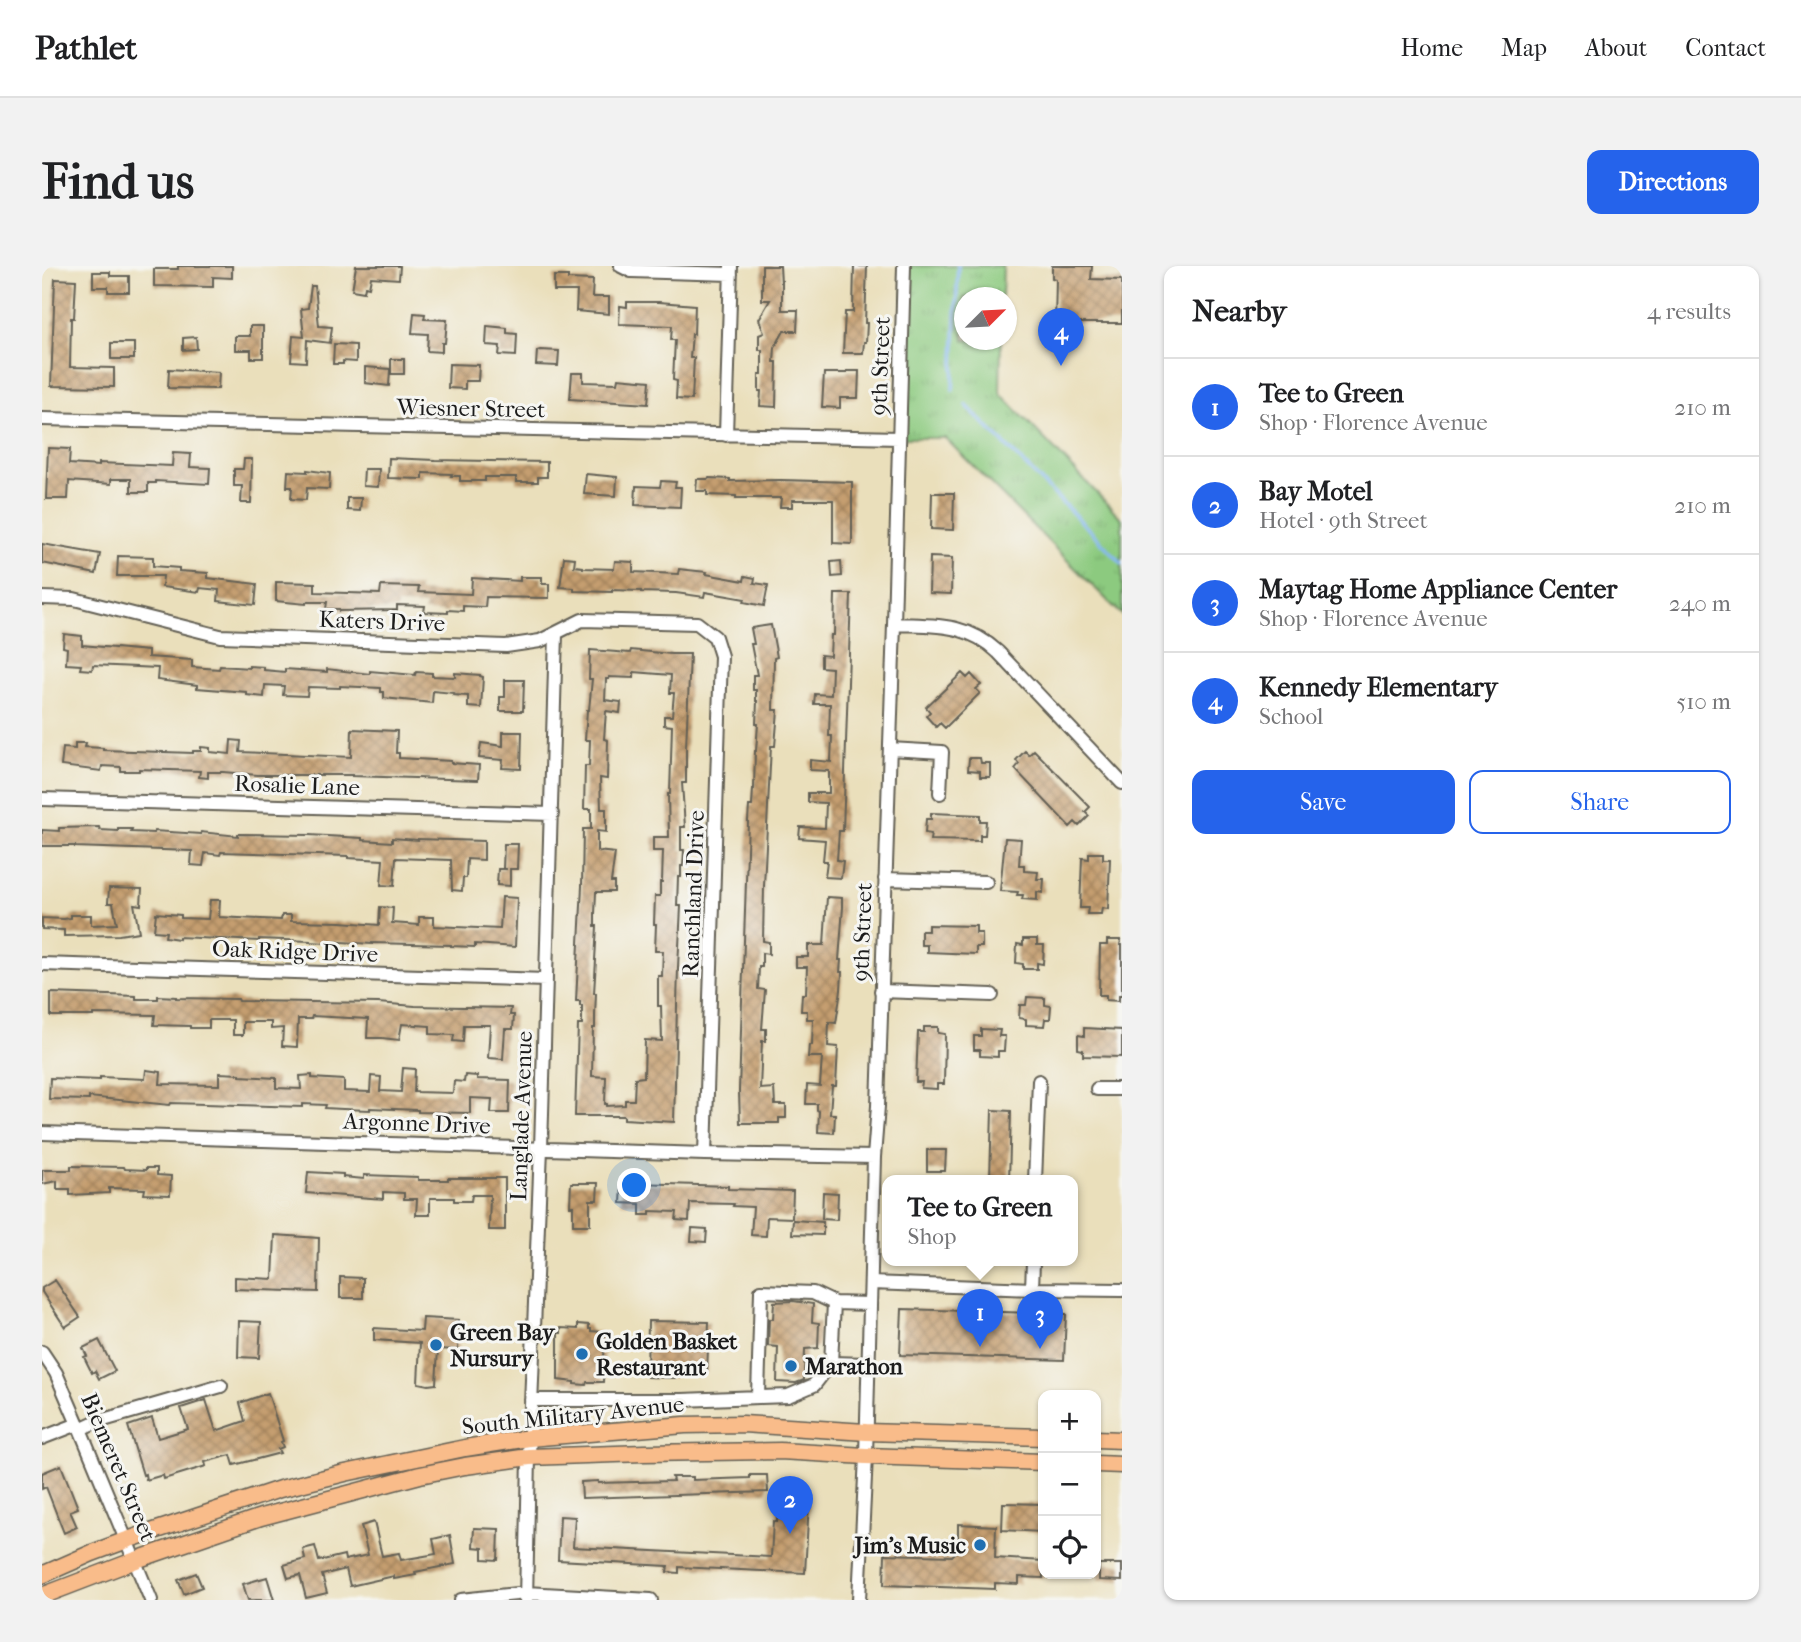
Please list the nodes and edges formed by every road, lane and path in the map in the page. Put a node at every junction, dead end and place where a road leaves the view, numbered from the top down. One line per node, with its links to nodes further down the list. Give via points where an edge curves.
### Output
1 (621, 266): 3 (street, via 631,271)
2 (904, 266): 6 (street, 9th Street)
3 (731, 270): 5 (street)
4 (42, 419): 5 (street, Wiesner Street)
5 (726, 435): 6 (street, Wiesner Street)
6 (899, 438): 8 (street, 9th Street)
7 (42, 598): 9 (street, Katers Drive, via 74,599 220,636 506,646)
8 (894, 624): 11 (street, 9th Street); 12 (street, via 953,627 983,639)
9 (556, 634): 10 (street, Katers Drive, via 582,620 697,624); 15 (street, Langlade Avenue)
10 (715, 637): 27 (street, Ranchland Drive, via 721,656)
11 (890, 750): 13 (street, via 942,752); 16 (street, 9th Street)
12 (1122, 783)
13 (940, 793)
14 (42, 799): 15 (street, Rosalie Lane)
15 (552, 814): 19 (street, Langlade Avenue)
16 (885, 878): 17 (street); 20 (street, 9th Street)
17 (986, 882)
18 (42, 964): 19 (street, Oak Ridge Drive)
19 (546, 980): 26 (street, Langlade Avenue)
20 (881, 991): 21 (street); 28 (street, 9th Street)
21 (992, 995)
22 (1039, 1081): 29 (street)
23 (1097, 1089): 24 (street)
24 (1122, 1089)
25 (42, 1133): 26 (street, Argonne Drive)
26 (541, 1148): 27 (street, Argonne Drive); 41 (street, Langlade Avenue)
27 (705, 1154): 28 (street, Argonne Drive)
28 (874, 1157): 31 (street, 9th Street)
29 (1035, 1175)
30 (1033, 1266): 32 (street)
31 (871, 1283): 32 (street); 35 (street, 9th Street)
32 (1032, 1289): 33 (street)
33 (1122, 1290)
34 (834, 1303): 35 (street); 37 (street); 40 (street, via 813,1293 761,1291)
35 (870, 1304): 38 (street, 9th Street)
36 (42, 1352): 42 (street, Biemeret Street)
37 (831, 1363): 38 (street); 40 (street, via 814,1385 788,1396)
38 (868, 1364): 43 (street, 9th Street)
39 (221, 1386): 42 (street)
40 (758, 1396): 41 (street)
41 (531, 1400): 46 (street, Langlade Avenue)
42 (79, 1426): 45 (street); 54 (street, Biemeret Street)
43 (866, 1432): 44 (main road, South Military Avenue); 46 (main road, South Military Avenue, via 685,1425); 49 (street, 9th Street)
44 (1038, 1437)
45 (42, 1438)
46 (529, 1438): 50 (street, Langlade Avenue); 54 (main road, South Military Avenue, via 280,1489)
47 (1101, 1438): 48 (main road)
48 (1122, 1440)
49 (866, 1456): 50 (main road, South Military Avenue, via 780,1451); 51 (main road, South Military Avenue); 62 (street, 9th Street)
50 (528, 1457): 55 (main road, South Military Avenue, via 385,1484 261,1517); 58 (street, Langlade Avenue)
51 (1038, 1462)
52 (1101, 1464): 53 (main road)
53 (1122, 1465)
54 (127, 1540): 55 (street, Biemeret Street); 56 (main road, South Military Avenue)
55 (136, 1560): 57 (main road, South Military Avenue); 59 (street, Biemeret Street)
56 (42, 1575)
57 (42, 1596)
58 (526, 1597): 60 (street); 61 (street)
59 (151, 1600)
60 (461, 1600)
61 (651, 1600)
62 (859, 1600)

